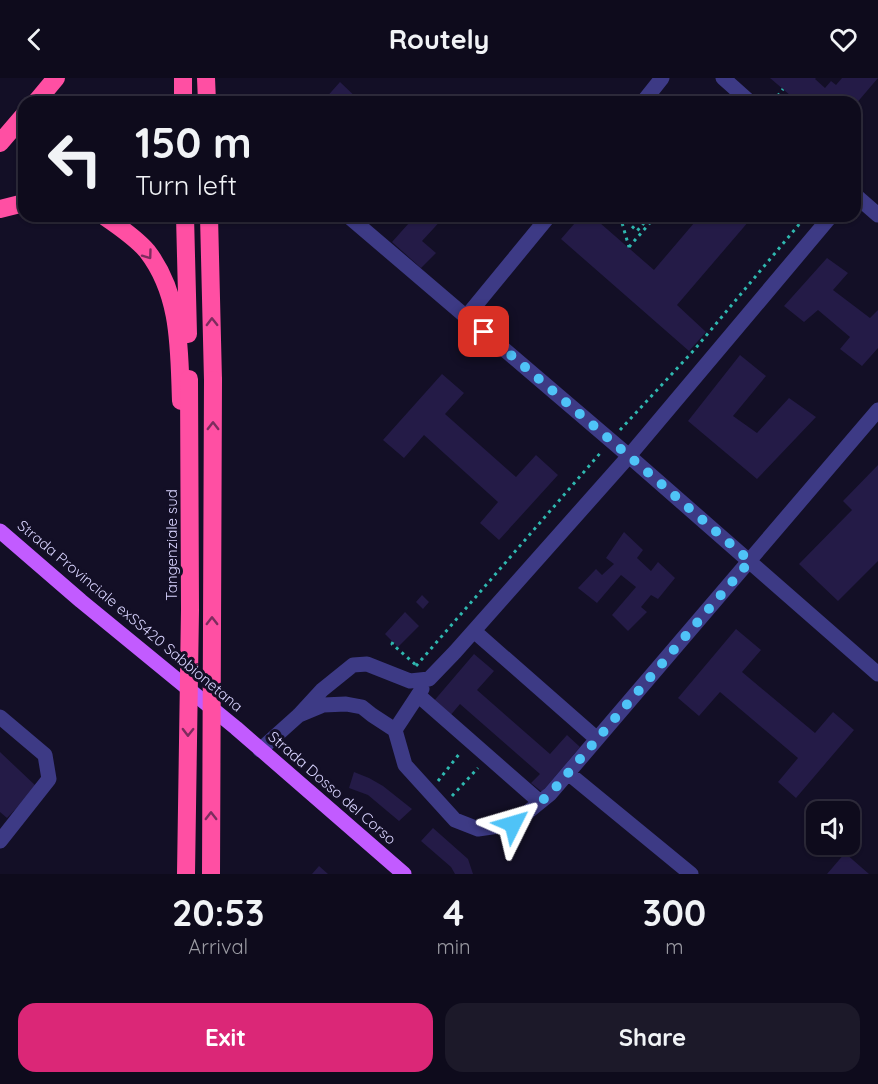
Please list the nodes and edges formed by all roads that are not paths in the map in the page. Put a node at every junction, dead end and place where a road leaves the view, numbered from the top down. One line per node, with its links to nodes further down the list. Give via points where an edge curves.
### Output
1 (56, 78): 6 (highway)
2 (183, 78): 7 (highway)
3 (206, 78): 8 (highway)
4 (662, 78): 9 (street)
5 (723, 78): 10 (street)
6 (41, 96)
7 (183, 96)
8 (207, 96)
9 (648, 96)
10 (743, 96)
11 (18, 123): 12 (highway)
12 (0, 143)
13 (861, 200): 16 (street)
14 (18, 204): 15 (highway)
15 (0, 209)
16 (878, 215)
17 (113, 222): 24 (highway, one-way to 24, via 146,251 162,276 174,306)
18 (185, 222): 24 (highway, Tangenziale sud)
19 (209, 222): 43 (highway, one-way to 19, bridge, via 213,380)
20 (355, 222): 23 (street)
21 (544, 222): 23 (street)
22 (826, 222): 26 (street)
23 (466, 316): 26 (street)
24 (184, 379): 42 (highway, Tangenziale sud, one-way to 42, bridge, via 190,610)
25 (878, 410): 28 (street)
26 (629, 456): 28 (street); 29 (street)
27 (0, 531): 35 (main road, Strada Provinciale exSS420 Sabbionetana)
28 (750, 561): 30 (street); 37 (street)
29 (474, 631): 31 (street); 37 (street)
30 (878, 674)
31 (429, 679): 32 (street); 33 (street, via 410,681 367,664 353,665)
32 (418, 695): 36 (street); 40 (street)
33 (299, 715): 36 (street, via 323,705 346,704 362,707); 38 (street)
34 (0, 717): 41 (street, via 45,755 49,779)
35 (236, 728): 38 (main road, Strada Dosso del Corso)
36 (395, 730): 40 (street, via 405,765 455,820 478,829 513,824)
37 (597, 739): 39 (street)
38 (260, 750): 44 (main road, Strada Dosso del Corso)
39 (568, 773): 40 (street); 45 (street)
40 (540, 801)
41 (0, 841)
42 (186, 874)
43 (211, 874)
44 (404, 874)
45 (691, 874)

